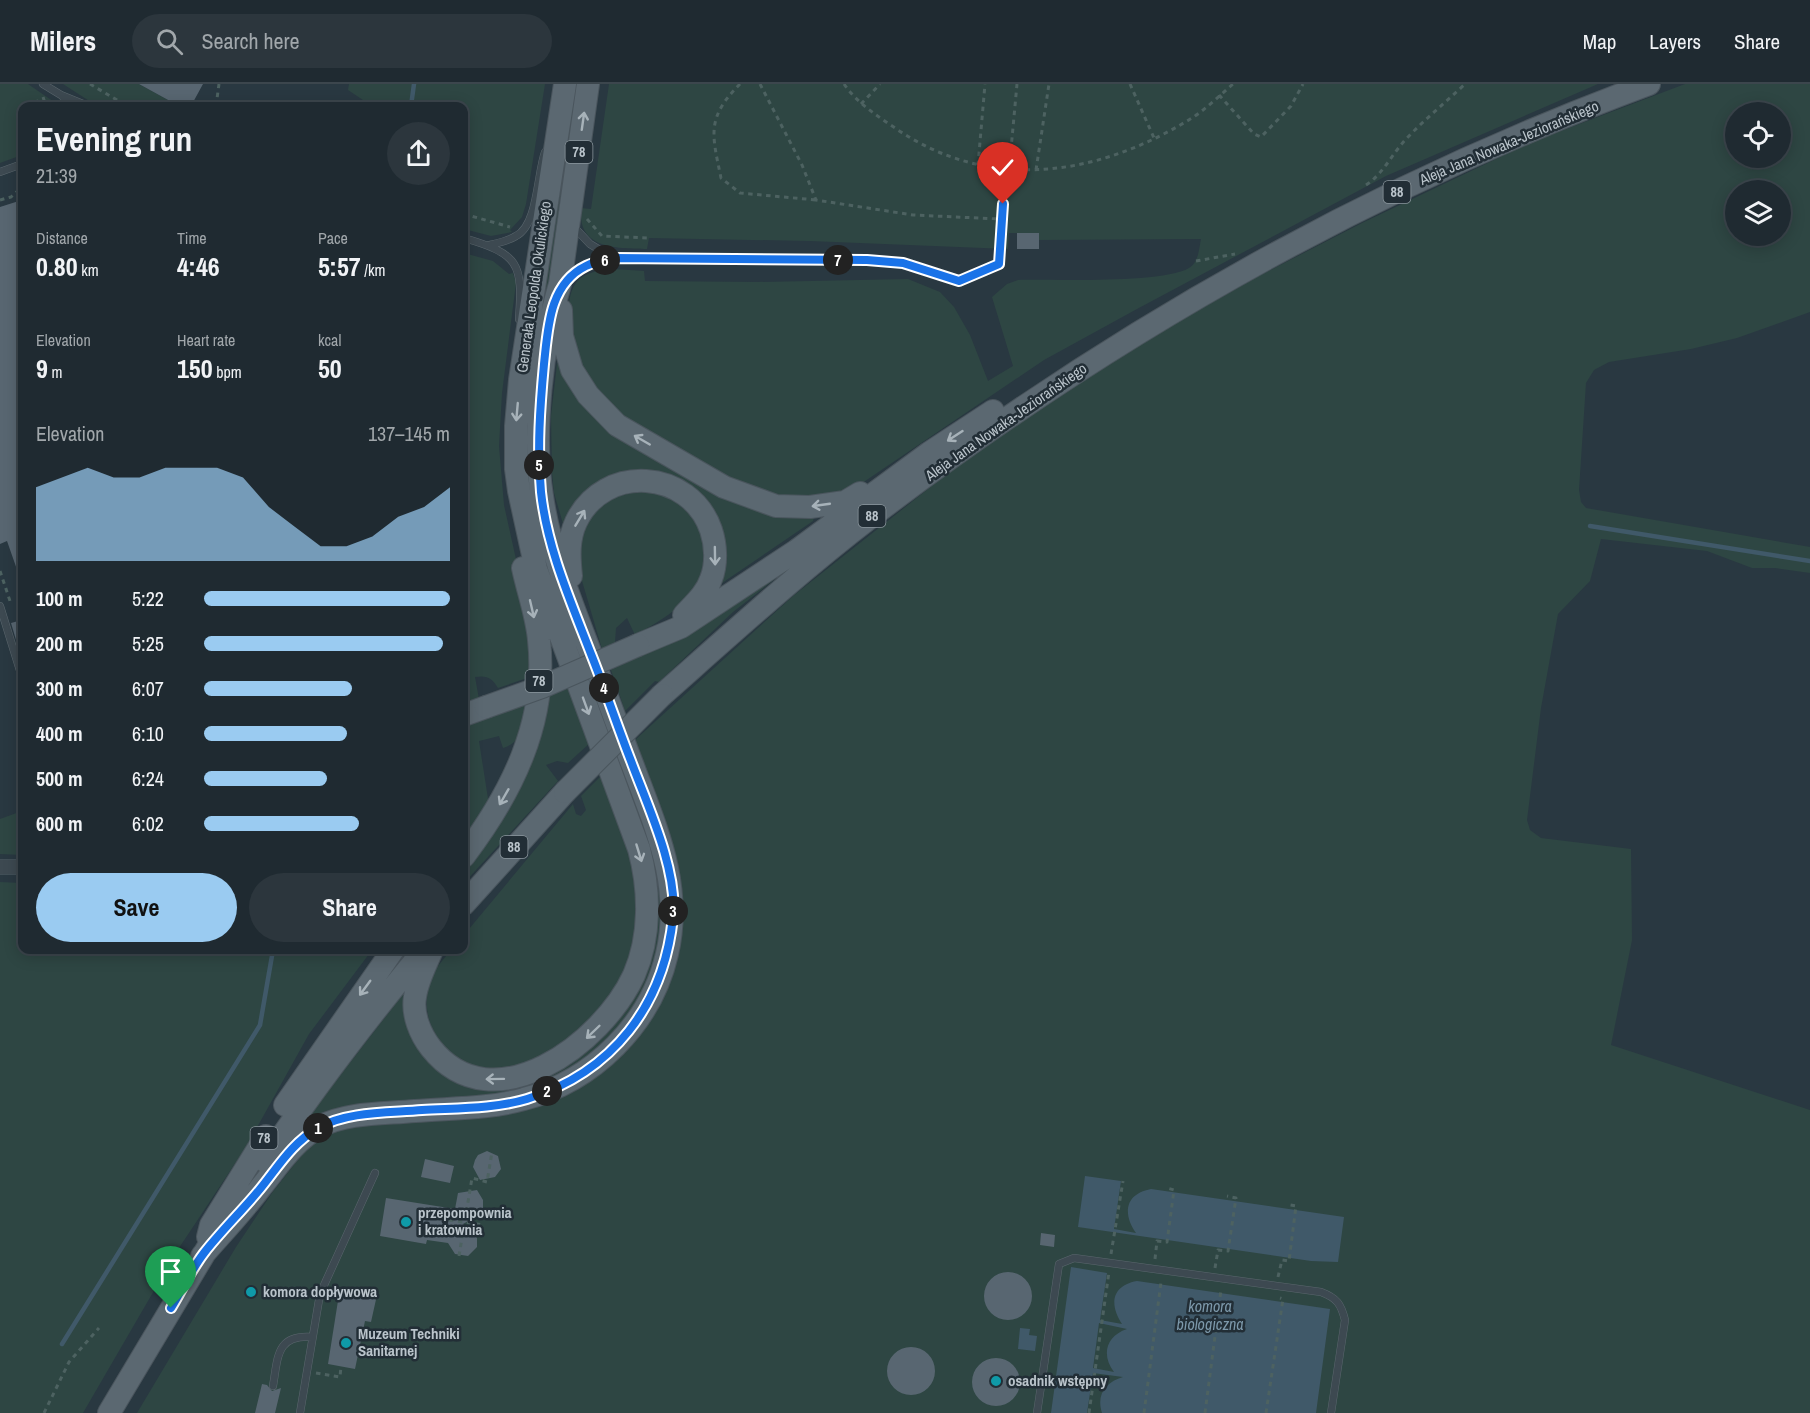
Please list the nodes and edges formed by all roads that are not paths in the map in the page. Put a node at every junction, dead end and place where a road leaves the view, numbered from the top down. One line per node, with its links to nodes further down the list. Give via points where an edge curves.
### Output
1 (43, 84): 5 (lane)
2 (565, 84): 8 (main road, Generała Leopolda Okulickiego / 78)
3 (588, 84): 11 (main road, Generała Leopolda Okulickiego / 78, one-way to 3)
4 (1649, 84): 18 (main road, Aleja Jana Nowaka-Jeziorańskiego / 88, via 1530,131 1362,209 1249,268)
5 (61, 95): 6 (lane); 7 (lane)
6 (68, 102)
7 (78, 102)
8 (560, 113): 13 (lane, via 540,166 532,214 524,230 518,236); 17 (main road, Generała Leopolda Okulickiego / 78)
9 (18, 165): 10 (lane)
10 (0, 172)
11 (578, 215): 15 (lane, Generała Leopolda Okulickiego, via 590,244); 16 (main road, Generała Leopolda Okulickiego / 78)
12 (468, 239): 13 (lane)
13 (489, 245): 17 (lane, via 519,271 518,324)
14 (1000, 249): 15 (lane, Generała Leopolda Okulickiego, via 999,264 959,281 903,263 876,261)
15 (613, 258): 16 (lane, Generała Leopolda Okulickiego, via 585,266)
16 (560, 284): 19 (main road, one-way to 16, via 844,502 776,506 724,487 617,425 588,395 572,370 562,336); 23 (main road, 78, via 551,313 542,390 538,443 541,495 571,604)
17 (524, 354): 20 (main road, Generała Leopolda Okulickiego / 78, one-way to 20, via 516,426)
18 (1099, 358): 19 (main road, one-way to 19, via 1005,403); 27 (main road, Aleja Jana Nowaka-Jeziorańskiego / 88, bridge, via 872,516 785,586 662,695 565,792)
19 (929, 453): 22 (main road, via 681,627)
20 (519, 490): 26 (main road, 78, one-way to 26, via 514,534 539,639 539,693 519,768); 30 (main road, one-way to 30, via 536,569 643,866 647,900 642,950 623,995 591,1035 550,1063 506,1079 489,1080 452,1069 427,1043 415,1016 415,997)
21 (0, 606): 24 (lane)
22 (638, 645): 23 (main road, one-way to 22, via 572,584 570,541 576,521 586,507 605,491 629,481 663,483 688,496 707,519 716,555 704,594 681,618); 25 (main road, bridge, via 542,687)
23 (592, 655): 32 (main road, 78, via 660,840 672,888 674,913 667,955 639,1019 616,1047 589,1069 567,1083 527,1099 362,1115 320,1126 279,1163)
24 (18, 666)
25 (468, 714)
26 (468, 850)
27 (468, 900)
28 (390, 954): 32 (main road, 78, one-way to 32, via 291,1095 211,1225)
29 (421, 954): 32 (main road, via 307,1099)
30 (431, 954)
31 (375, 1173): 33 (lane, via 320,1294)
32 (202, 1256): 35 (main road, 78)
33 (313, 1337): 34 (lane, via 298,1336 285,1343); 36 (lane)
34 (273, 1386)
35 (109, 1413)
36 (300, 1413)
37 (1037, 1413): 38 (lane, via 1059,1264 1074,1258 1321,1292 1334,1297 1345,1320)
38 (1331, 1413)

